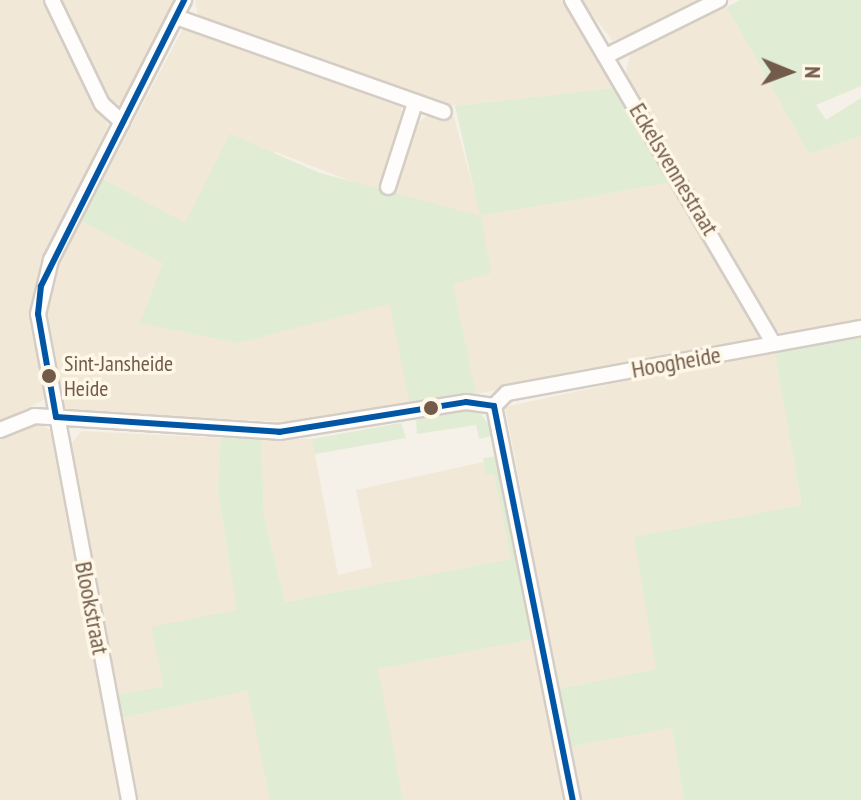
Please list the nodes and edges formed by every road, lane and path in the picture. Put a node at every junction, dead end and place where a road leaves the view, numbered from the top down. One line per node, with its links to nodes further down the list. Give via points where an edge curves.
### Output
1 (52, 0): 9 (street, via 102,104)
2 (184, 0): 5 (street, Blookstraat)
3 (572, 0): 6 (street, Eckelsvennestraat)
4 (719, 0): 6 (street)
5 (176, 17): 7 (street); 9 (street, Blookstraat)
6 (610, 54): 12 (street, Eckelsvennestraat)
7 (415, 103): 8 (street); 10 (street)
8 (444, 112)
9 (122, 122): 14 (street, Blookstraat, via 41,286 38,314)
10 (388, 187)
11 (861, 328): 12 (street, Hoogheide)
12 (772, 341): 13 (street, Hoogheide, via 507,393)
13 (494, 406): 14 (street, via 466,402 279,432); 17 (street)
14 (56, 417): 15 (street, via 34,416); 16 (street, Blookstraat)
15 (0, 430)
16 (129, 800)
17 (573, 800)

